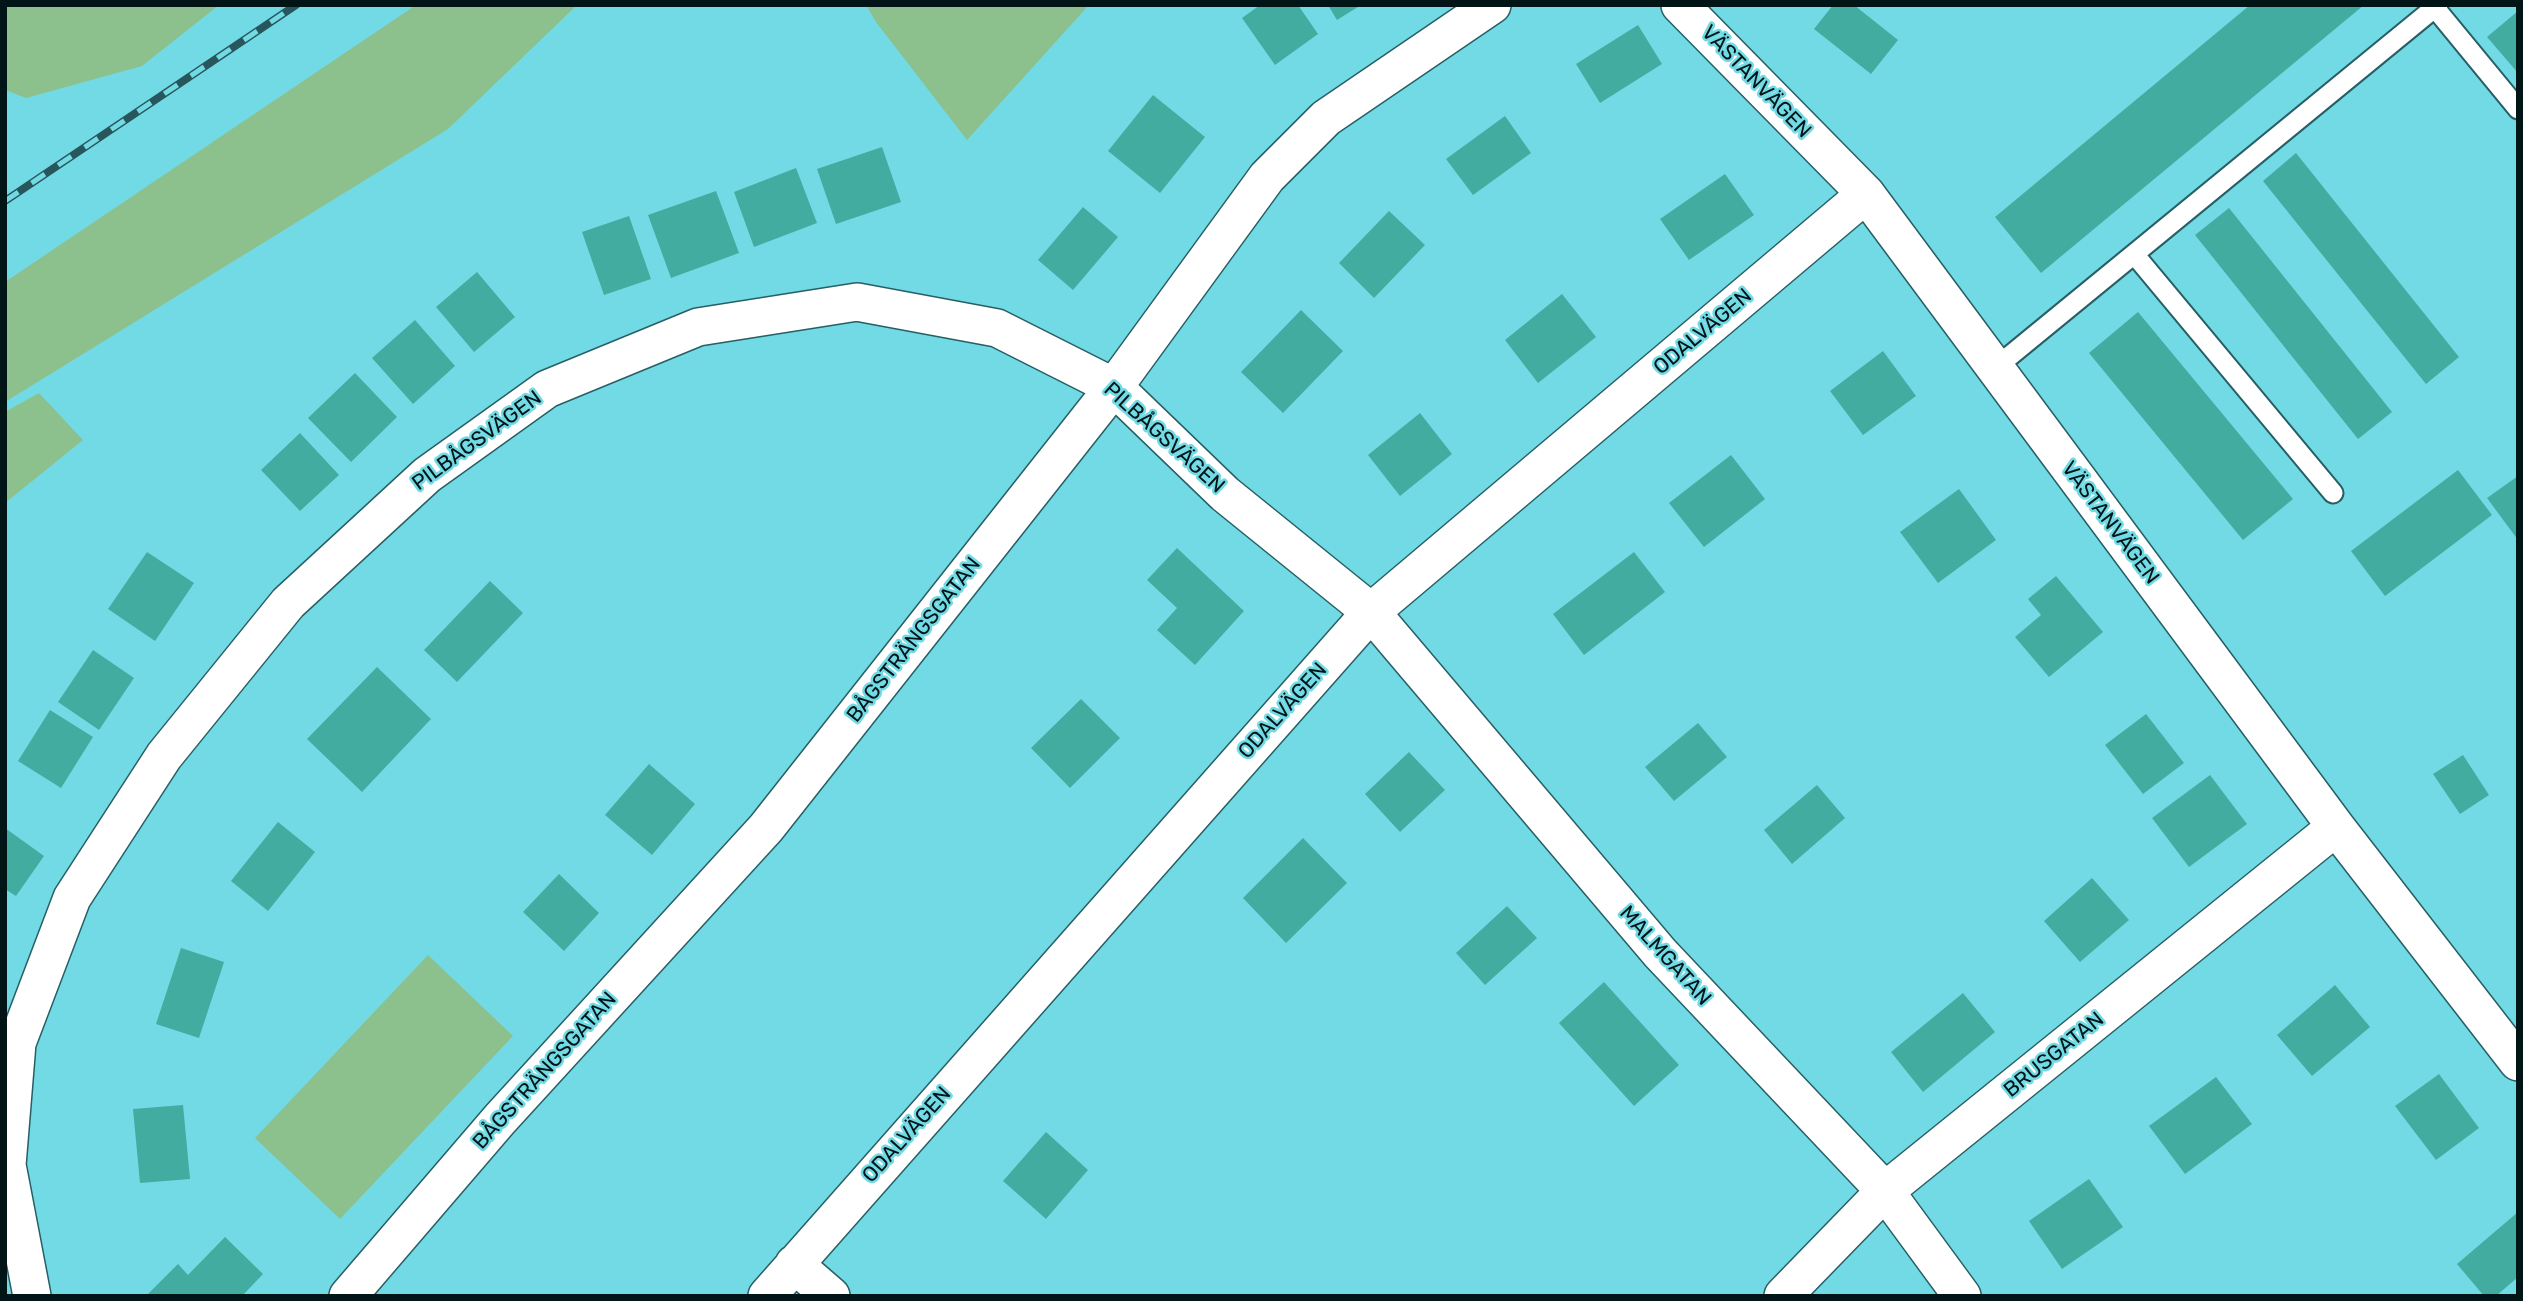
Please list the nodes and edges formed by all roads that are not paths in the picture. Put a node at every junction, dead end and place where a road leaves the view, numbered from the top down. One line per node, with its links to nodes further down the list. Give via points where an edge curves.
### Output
1 (1492, 5): 8 (street, BÅGSTRÄNGSGATAN, via 1326,118 1267,177)
2 (1680, 5): 5 (street, VÄSTANVÄGEN)
3 (2437, 7): 4 (lane); 6 (lane)
4 (2518, 109)
5 (1866, 194): 7 (street, VÄSTANVÄGEN); 10 (street, ODALVÄGEN)
6 (2134, 254): 7 (lane); 9 (lane)
7 (1995, 368): 11 (street, VÄSTANVÄGEN)
8 (1114, 387): 10 (street, PILBÅGSVÄGEN, via 1225,494); 15 (street, PILBÅGSVÄGEN, via 997,328 857,302 698,327 547,389 427,475 288,603 164,755 72,898 18,1043 7,1166); 16 (street, BÅGSTRÄNGSGATAN, via 766,828 500,1119)
9 (2333, 493)
10 (1371, 612): 13 (street, MALMGATAN, via 1660,953); 14 (street, ODALVÄGEN)
11 (2336, 827): 12 (street, VÄSTANVÄGEN); 13 (street, BRUSGATAN)
12 (2518, 1062)
13 (1885, 1191): 19 (street, BRUSGATAN); 20 (street, MALMGATAN)
14 (793, 1264): 17 (street, ODALVÄGEN); 18 (street)
15 (32, 1296)
16 (348, 1296)
17 (767, 1296)
18 (831, 1296)
19 (1783, 1296)
20 (1962, 1296)

